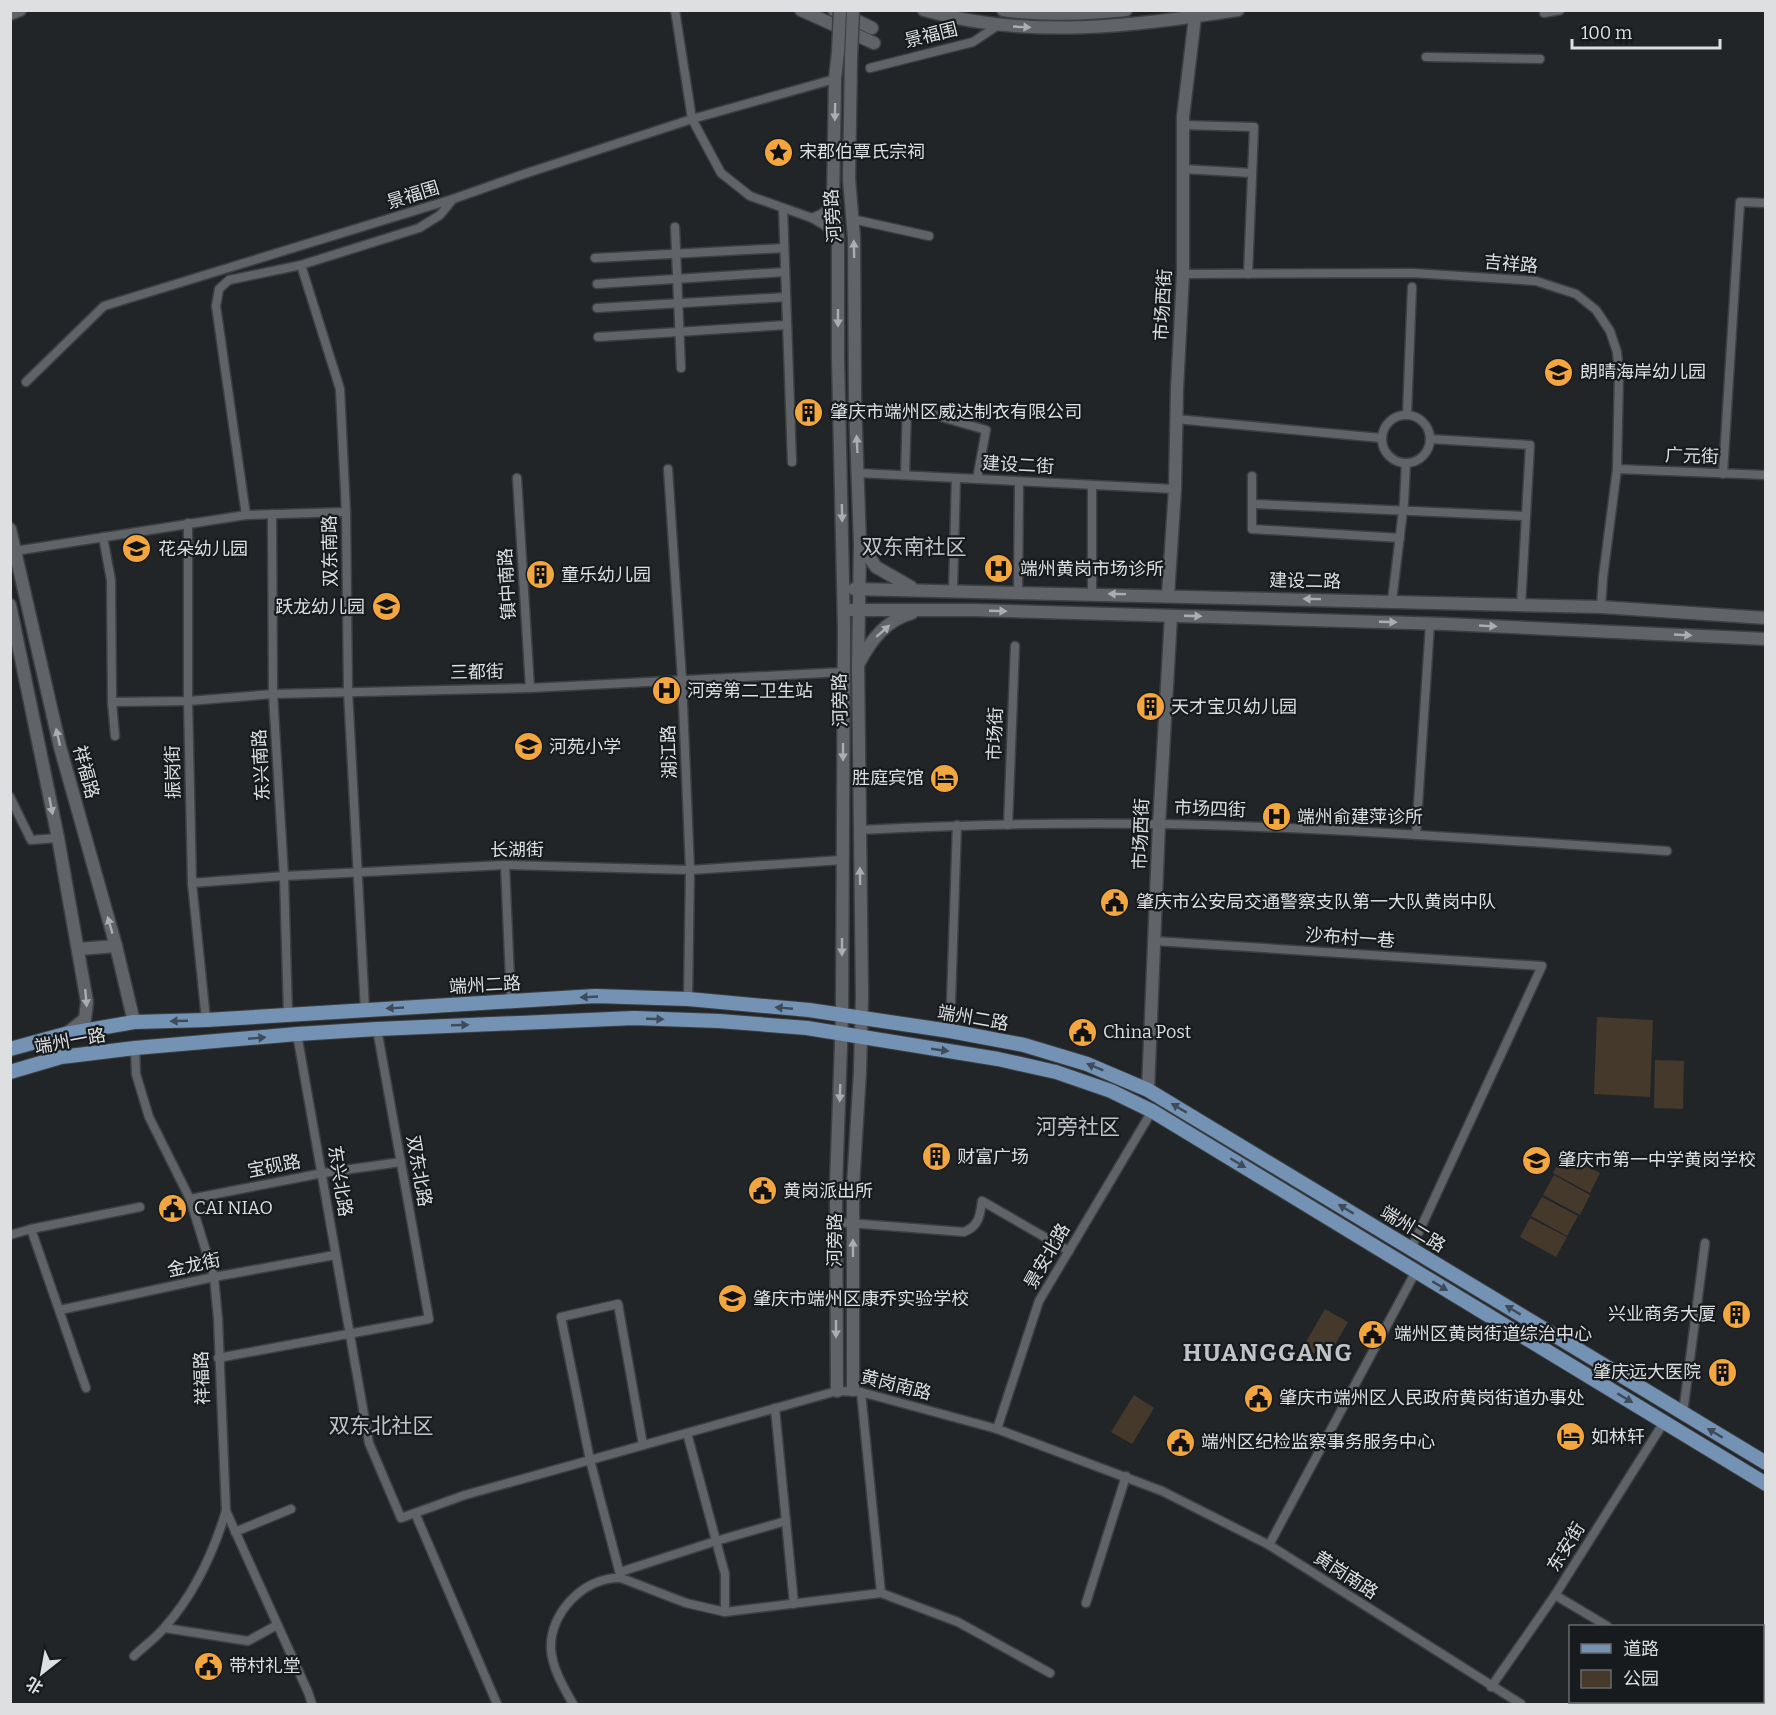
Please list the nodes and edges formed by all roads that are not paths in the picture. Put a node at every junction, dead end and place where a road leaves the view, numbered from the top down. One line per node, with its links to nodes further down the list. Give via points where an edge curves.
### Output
1 (20, 10): 13 (street)
2 (675, 10): 23 (street, 河旁路)
3 (801, 10): 17 (street)
4 (834, 10): 16 (street)
5 (840, 10): 21 (street, 河旁路, bridge)
6 (853, 10): 22 (street, 河旁路, bridge)
7 (924, 10): 15 (street)
8 (1002, 10): 9 (street, via 1085,14)
9 (1126, 10)
10 (1238, 10): 14 (street)
11 (1560, 10): 12 (street)
12 (1544, 13)
13 (10, 14)
14 (1195, 17): 15 (street, one-way to 14, via 1089,28); 24 (street, 市场西街)
15 (997, 26): 20 (street, 景福围, via 974,42)
16 (872, 28)
17 (874, 43)
18 (1426, 57): 19 (street)
19 (1540, 58)
20 (870, 68)
21 (835, 79): 22 (street); 23 (street, 景福围); 29 (street, 河旁路, one-way to 29)
22 (850, 80): 32 (street, 河旁路)
23 (692, 119): 27 (street, 景福围); 30 (street, 河旁路, via 720,173 750,196)
24 (1183, 124): 25 (street, 市场西街); 26 (street, via 1254,127)
25 (1183, 169): 26 (street); 41 (street, 市场西街)
26 (1252, 172): 42 (street)
27 (453, 200): 39 (street, via 440,215 419,228); 53 (street, 景福围, via 104,306)
28 (1766, 203): 63 (street, via 1740,202)
29 (833, 204): 31 (street, 河旁路); 35 (street, 河旁路)
30 (783, 209): 31 (street, 河旁路); 36 (street)
31 (812, 218): 35 (street)
32 (852, 219): 34 (street); 62 (street, 河旁路, one-way to 32)
33 (675, 226): 37 (street)
34 (929, 236)
35 (838, 238): 85 (street, 河旁路, one-way to 85)
36 (784, 248): 37 (street); 40 (street)
37 (676, 254): 38 (street); 43 (street)
38 (595, 258)
39 (301, 265): 75 (street, 双东南路, via 340,389); 77 (street, via 229,280 219,289 216,306)
40 (785, 272): 43 (street); 46 (street)
41 (1183, 274): 42 (street, 吉祥路); 55 (street, 市场西街)
42 (1248, 274): 61 (street, 吉祥路, via 1413,273 1536,280 1576,294 1596,310 1610,331 1617,352)
43 (677, 279): 44 (street); 47 (street)
44 (597, 284)
45 (1412, 287): 54 (street)
46 (786, 297): 47 (street); 49 (street)
47 (678, 303): 48 (street); 50 (street)
48 (597, 308)
49 (787, 325): 50 (street); 58 (street)
50 (679, 332): 51 (street); 52 (street)
51 (598, 337)
52 (681, 368)
53 (26, 382)
54 (1407, 414): 56 (street, via 1392,419); 57 (street, via 1428,427)
55 (1176, 419): 56 (street); 72 (street, 市场西街)
56 (1381, 438): 59 (street, via 1391,459)
57 (1430, 439): 59 (street, via 1422,458); 78 (street, via 1530,445)
58 (792, 462)
59 (1406, 464): 74 (street)
60 (668, 469): 108 (street, 湖江路)
61 (1617, 469): 63 (street, 广元街); 96 (street, 吉祥路)
62 (858, 472): 64 (street, 建设二街); 83 (street, 河旁路)
63 (1723, 474): 65 (street, 广元街)
64 (905, 475): 68 (street, 建设二街); 69 (street, via 907,406 986,430)
65 (1766, 475)
66 (1252, 476): 73 (street)
67 (517, 478): 109 (street, 镇中南路)
68 (956, 478): 69 (street, 建设二街); 88 (street)
69 (977, 479): 70 (street, 建设二街)
70 (1019, 481): 71 (street, 建设二街); 90 (street)
71 (1092, 485): 72 (street, 建设二街); 91 (street)
72 (1175, 489): 92 (street, 市场西街)
73 (1253, 504): 74 (street); 82 (street, via 1252,529)
74 (1403, 511): 78 (street); 82 (street)
75 (346, 512): 76 (street); 110 (street, 双东南路)
76 (272, 514): 77 (street); 111 (street, 东兴南路)
77 (246, 515): 79 (street)
78 (1525, 516): 95 (street)
79 (188, 523): 81 (street); 112 (street, 振岗街)
80 (10, 529): 84 (street, 祥福路)
81 (103, 537): 84 (street); 113 (street, via 111,580)
82 (1400, 538): 93 (street)
83 (860, 544): 86 (street, 河旁路); 87 (street, via 876,567)
84 (15, 551): 130 (street, 祥福路, one-way to 84, via 60,747)
85 (843, 589): 86 (street, 建设二路); 97 (street, 河旁路)
86 (859, 589): 87 (street, 建设二路); 98 (street, 河旁路)
87 (915, 589): 88 (street, 建设二路)
88 (953, 590): 89 (street, 建设二路)
89 (972, 590): 90 (street, 建设二路); 99 (street)
90 (1018, 591): 91 (street, 建设二路)
91 (1092, 593): 92 (street, 建设二路, one-way to 91)
92 (1168, 595): 93 (street, 建设二路, one-way to 92)
93 (1392, 601): 95 (street, 建设二路)
94 (10, 605): 121 (street, one-way to 121)
95 (1521, 605): 96 (street, 建设二路)
96 (1601, 607): 102 (street, 建设二路)
97 (844, 610): 98 (street); 107 (street, 河旁路)
98 (859, 610): 100 (street); 106 (street, 河旁路)
99 (972, 610): 100 (street); 101 (street, one-way to 101)
100 (919, 611): 106 (street, one-way to 100, via 879,632 901,616)
101 (1171, 616): 103 (street, one-way to 103); 116 (street, 市场西街)
102 (1766, 618)
103 (1430, 624): 104 (street, one-way to 104); 120 (street)
104 (1766, 639)
105 (1015, 646): 118 (street, 市场街)
106 (858, 664): 119 (street, 河旁路)
107 (843, 672): 108 (street, 三都街); 123 (street, 河旁路, one-way to 123)
108 (682, 680): 109 (street, 三都街); 125 (street, 湖江路)
109 (530, 688): 110 (street, 三都街)
110 (348, 691): 111 (street, 三都街); 126 (street, 双东南路)
111 (273, 694): 112 (street, 三都街); 127 (street, 东兴南路)
112 (188, 701): 113 (street, 三都街); 128 (street, 振岗街)
113 (112, 702): 114 (street)
114 (115, 736)
115 (10, 797): 121 (street, via 31,840)
116 (1159, 824): 118 (street, 市场四街); 120 (street, 市场四街); 129 (street, 市场西街)
117 (957, 825): 118 (street, 市场四街); 119 (street, 市场四街); 144 (street)
118 (1008, 825)
119 (860, 830): 138 (street, 河旁路, one-way to 119)
120 (1416, 835): 122 (street, 市场四街)
121 (58, 838): 131 (street)
122 (1667, 851)
123 (842, 860): 125 (street, 长湖街); 137 (street, 河旁路, one-way to 137)
124 (506, 865): 125 (street, 长湖街); 126 (street, 长湖街); 133 (street)
125 (690, 870): 132 (street, 湖江路)
126 (357, 873): 127 (street, 长湖街); 134 (street, 双东南路)
127 (284, 876): 128 (street, 长湖街); 136 (street, 东兴南路)
128 (192, 883): 139 (street, 振岗街)
129 (1155, 941): 153 (street, 市场西街); 164 (street, 沙布村一巷, via 1542,966)
130 (116, 946): 131 (street); 140 (street, 祥福路)
131 (79, 949): 145 (street, one-way to 145, via 86,1019)
132 (688, 999): 133 (main road, 端州二路, one-way to 133, via 596,996); 135 (main road, 端州二路, one-way to 132)
133 (511, 1002): 134 (main road, 端州二路, one-way to 134)
134 (365, 1010): 136 (main road, 端州二路)
135 (809, 1010): 137 (main road, 端州二路); 142 (main road)
136 (288, 1014): 139 (main road, 端州二路)
137 (842, 1015): 138 (main road, 端州二路); 147 (street, 河旁路)
138 (861, 1018): 141 (main road, 端州二路); 148 (street, 河旁路)
139 (206, 1020): 140 (main road, 端州二路, one-way to 140)
140 (135, 1022): 145 (main road, 端州二路)
141 (919, 1027): 144 (main road, 端州二路); 149 (main road)
142 (807, 1028): 143 (main road, 端州二路, one-way to 142, via 634,1018); 147 (main road, 端州二路)
143 (377, 1029): 146 (main road, 端州二路); 155 (street, 双东北路)
144 (950, 1031): 153 (main road, 端州二路, one-way to 144, via 1087,1064 1034,1048)
145 (65, 1034): 151 (main road, 端州一路)
146 (297, 1034): 150 (main road, 端州二路, one-way to 146); 156 (street, 东兴北路)
147 (841, 1034): 148 (main road, 端州二路); 159 (street, 河旁路, one-way to 159)
148 (861, 1037): 149 (main road, 端州二路); 160 (street, 河旁路)
149 (916, 1047): 154 (main road, 端州二路, one-way to 154, via 1056,1072)
150 (135, 1048): 152 (main road, 端州一路, via 60,1057); 157 (street, 祥福路, via 136,1074 149,1117)
151 (10, 1049)
152 (10, 1072)
153 (1148, 1090): 164 (main road, 端州二路, one-way to 153)
154 (1152, 1111): 165 (street, 景安北路); 167 (main road, 端州二路, one-way to 167)
155 (401, 1162): 156 (street, 宝砚路); 170 (street, 双东北路, via 429,1319)
156 (322, 1173): 157 (street, 宝砚路); 166 (street, 东兴北路)
157 (190, 1198): 168 (street, 祥福路)
158 (140, 1207): 161 (street)
159 (836, 1222): 160 (street); 173 (street, 河旁路, one-way to 173)
160 (853, 1224): 165 (street, via 964,1232 977,1224 982,1201); 174 (street, 河旁路, one-way to 160)
161 (31, 1229): 162 (street); 169 (street)
162 (10, 1235)
163 (1705, 1244): 176 (street)
164 (1411, 1249): 176 (main road, 端州二路, one-way to 164)
165 (1069, 1251): 178 (street, 景安北路, via 1039,1301)
166 (335, 1255): 168 (street, 金龙街); 170 (street, 东兴北路)
167 (1416, 1271): 177 (main road, 端州二路, one-way to 177); 191 (street)
168 (214, 1278): 169 (street, 金龙街); 171 (street, 祥福路)
169 (60, 1310): 172 (street)
170 (350, 1334): 171 (street); 187 (street, via 369,1443 401,1518)
171 (218, 1358): 186 (street, 祥福路)
172 (86, 1388)
173 (837, 1391): 174 (street, 黄岗南路); 175 (street, 黄岗南路)
174 (857, 1391): 178 (street, 黄岗南路); 193 (street, 河旁路)
175 (775, 1408): 179 (street, 黄岗南路); 188 (street)
176 (1683, 1413): 182 (main road, 端州二路, one-way to 176)
177 (1664, 1422): 184 (main road, 端州二路); 194 (street, 东安街)
178 (997, 1429): 183 (street, 黄岗南路)
179 (687, 1433): 180 (street, 黄岗南路); 190 (street)
180 (643, 1445): 181 (street, 黄岗南路); 181 (street, via 618,1304 561,1317)
181 (590, 1460): 187 (street, 黄岗南路); 192 (street)
182 (1766, 1463)
183 (1126, 1476): 191 (street, 黄岗南路); 195 (street)
184 (1766, 1484)
185 (291, 1509): 189 (street)
186 (225, 1511): 189 (street, 祥福路); 200 (street, via 216,1544 196,1585)
187 (415, 1513): 205 (street)
188 (786, 1521): 190 (street); 196 (street)
189 (235, 1532): 198 (street, 祥福路)
190 (716, 1541): 192 (street); 197 (street, via 724,1574)
191 (1269, 1545): 203 (street, 黄岗南路)
192 (621, 1575): 197 (street, via 686,1603); 206 (street, via 579,1593 556,1622 551,1649 554,1664)
193 (881, 1593): 196 (street); 202 (street, via 958,1622)
194 (1555, 1595): 199 (street); 203 (street, 东安街)
195 (1086, 1603)
196 (794, 1604): 197 (street)
197 (725, 1612)
198 (277, 1625): 200 (street, via 248,1641); 204 (street, 祥福路)
199 (1605, 1625)
200 (165, 1628): 201 (street)
201 (134, 1656)
202 (1050, 1673)
203 (1491, 1687): 207 (street, 黄岗南路)
204 (312, 1704)
205 (496, 1704)
206 (573, 1704)
207 (1521, 1704)

